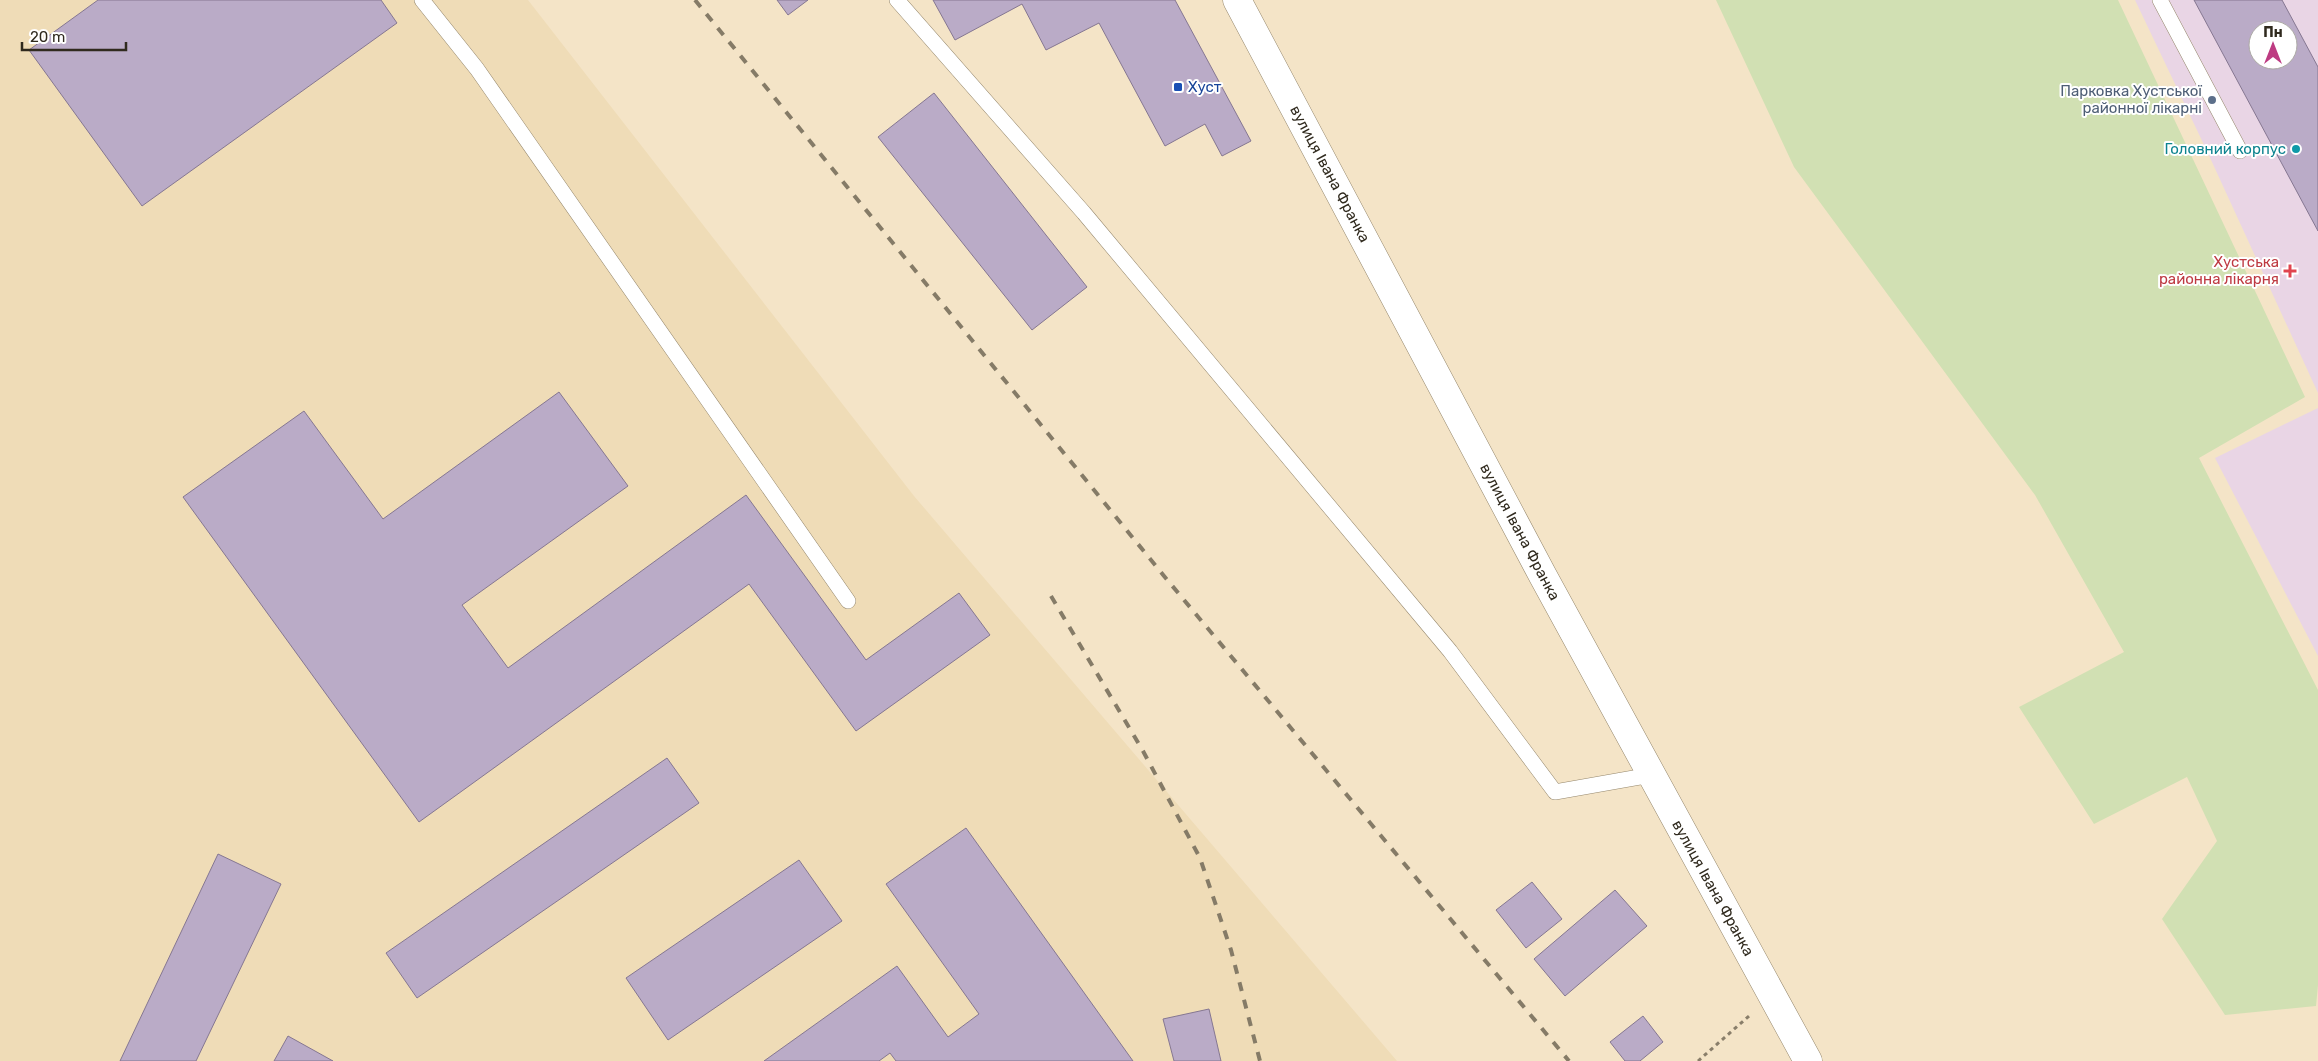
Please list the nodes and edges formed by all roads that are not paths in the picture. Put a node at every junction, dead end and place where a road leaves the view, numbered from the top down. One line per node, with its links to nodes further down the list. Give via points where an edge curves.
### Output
1 (422, 0): 6 (lane, via 477,69)
2 (897, 0): 7 (lane, via 1084,213 1444,644 1554,792)
3 (1237, 0): 7 (main road, вулиця Івана Франка)
4 (2160, 0): 5 (lane)
5 (2240, 151)
6 (848, 601)
7 (1651, 774): 8 (main road, вулиця Івана Франка)
8 (1808, 1061)

